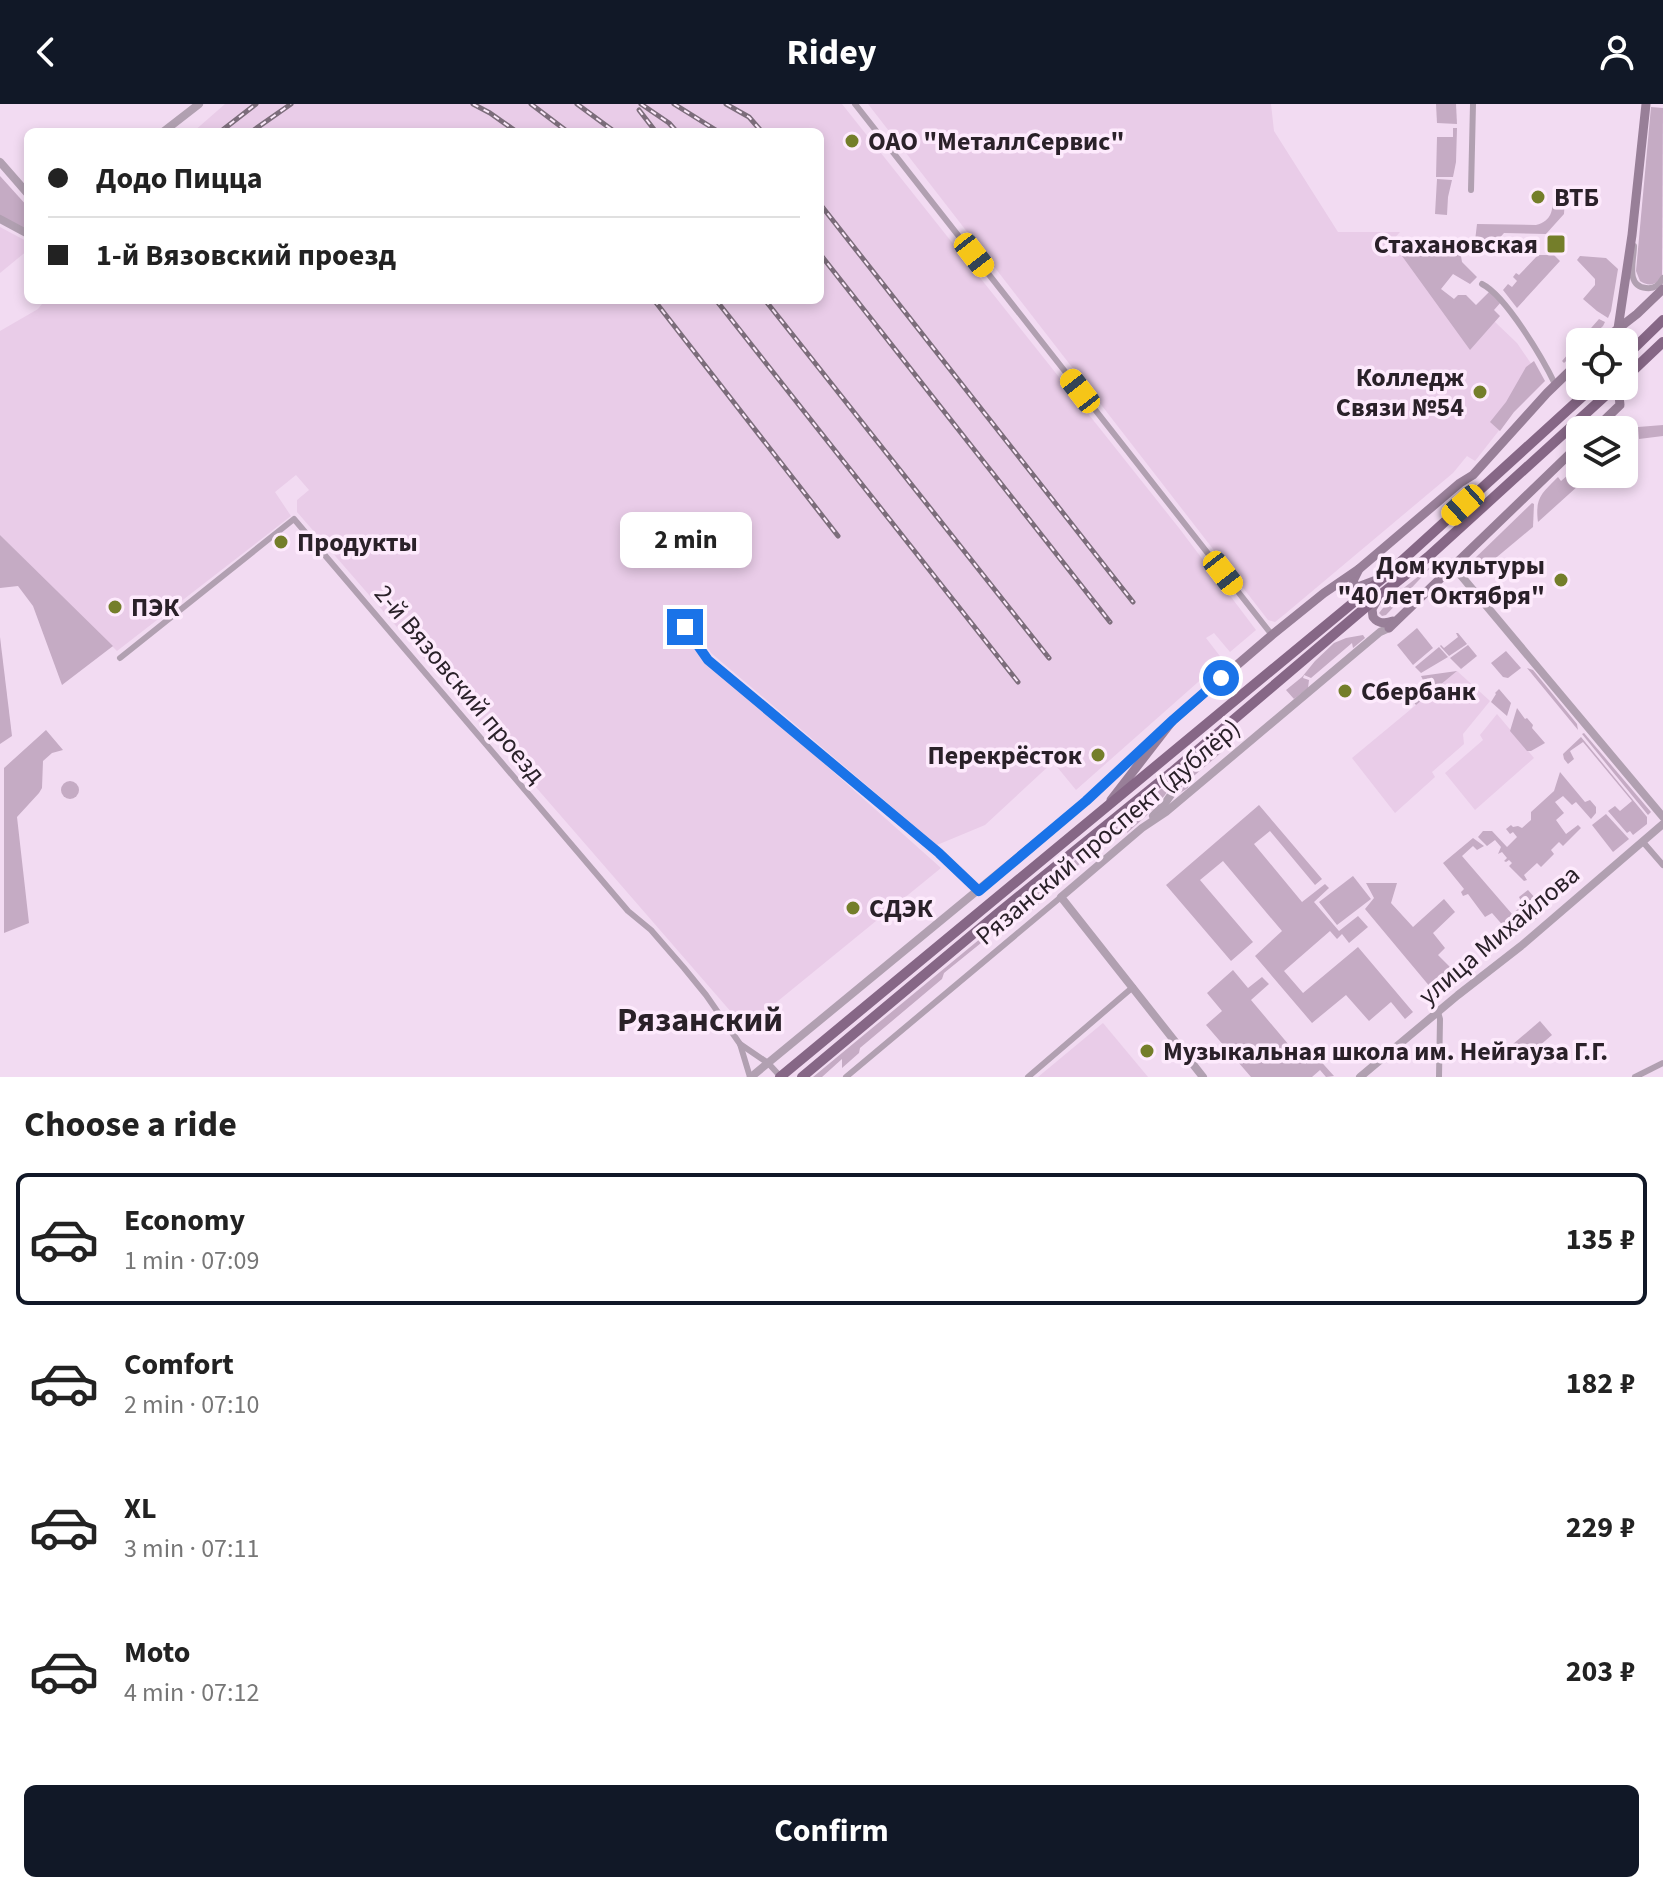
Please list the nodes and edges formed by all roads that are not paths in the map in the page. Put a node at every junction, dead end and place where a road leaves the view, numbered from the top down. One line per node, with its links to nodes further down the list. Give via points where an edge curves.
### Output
1 (199, 104): 5 (street)
2 (855, 104): 36 (street)
3 (1473, 104): 8 (street)
4 (1646, 104): 11 (main road)
5 (168, 128)
6 (0, 162): 7 (street)
7 (24, 189)
8 (1471, 190)
9 (0, 219): 10 (street)
10 (24, 232)
11 (1632, 235): 12 (street, via 1635,283 1651,289); 16 (main road)
12 (1663, 278)
13 (1482, 284): 22 (street, via 1510,311)
14 (1663, 289): 17 (main road)
15 (1663, 320): 19 (main road)
16 (1617, 328)
17 (1625, 328)
18 (1663, 342): 20 (main road)
19 (1638, 344)
20 (1638, 366)
21 (1566, 374): 22 (main road, Рязанский проспект (дублёр))
22 (1555, 384): 29 (main road, Рязанский проспект (дублёр), via 1473,475)
23 (1579, 400): 30 (main road)
24 (1602, 400): 33 (main road)
25 (1619, 400): 26 (main road)
26 (1609, 416)
27 (1566, 457): 28 (main road)
28 (1453, 566): 34 (main road); 41 (street)
29 (1359, 569): 31 (main road, via 1353,581); 32 (main road, Рязанский проспект (дублёр))
30 (1383, 578): 31 (main road); 40 (main road)
31 (1358, 587): 32 (main road)
32 (1324, 593): 36 (main road, Рязанский проспект (дублёр))
33 (1379, 596): 34 (main road, via 1373,617); 39 (main road)
34 (1393, 624): 43 (street, Рязанский проспект (дублёр))
35 (685, 627): 46 (street, via 708,660)
36 (1272, 635): 38 (main road, Рязанский проспект (дублёр))
37 (120, 658): 50 (street, 2-й Вязовский проезд, via 294,519 628,911 684,968)
38 (1173, 720): 40 (main road); 46 (street, Рязанский проспект (дублёр))
39 (1211, 739): 43 (street); 55 (main road)
40 (1102, 811): 54 (main road)
41 (1663, 817)
42 (1663, 824): 44 (street, улица Михайлова)
43 (1142, 828): 47 (street, Рязанский проспект (дублёр))
44 (1643, 842): 45 (street); 49 (street, улица Михайлова)
45 (1663, 865)
46 (979, 891): 51 (street, Рязанский проспект (дублёр))
47 (1061, 897): 48 (street); 56 (street, Рязанский проспект (дублёр))
48 (1133, 987): 57 (street); 58 (street)
49 (1438, 1012): 59 (street, улица Михайлова); 60 (street)
50 (740, 1044): 51 (street, 2-й Вязовский проезд); 53 (street, 2-й Вязовский проезд)
51 (768, 1063): 53 (street, Рязанский проспект (дублёр)); 54 (street, 2-й Вязовский проезд)
52 (1663, 1063): 61 (street)
53 (750, 1077)
54 (781, 1077)
55 (802, 1077)
56 (846, 1077)
57 (1028, 1077)
58 (1203, 1077)
59 (1360, 1077)
60 (1439, 1077)
61 (1635, 1077)

